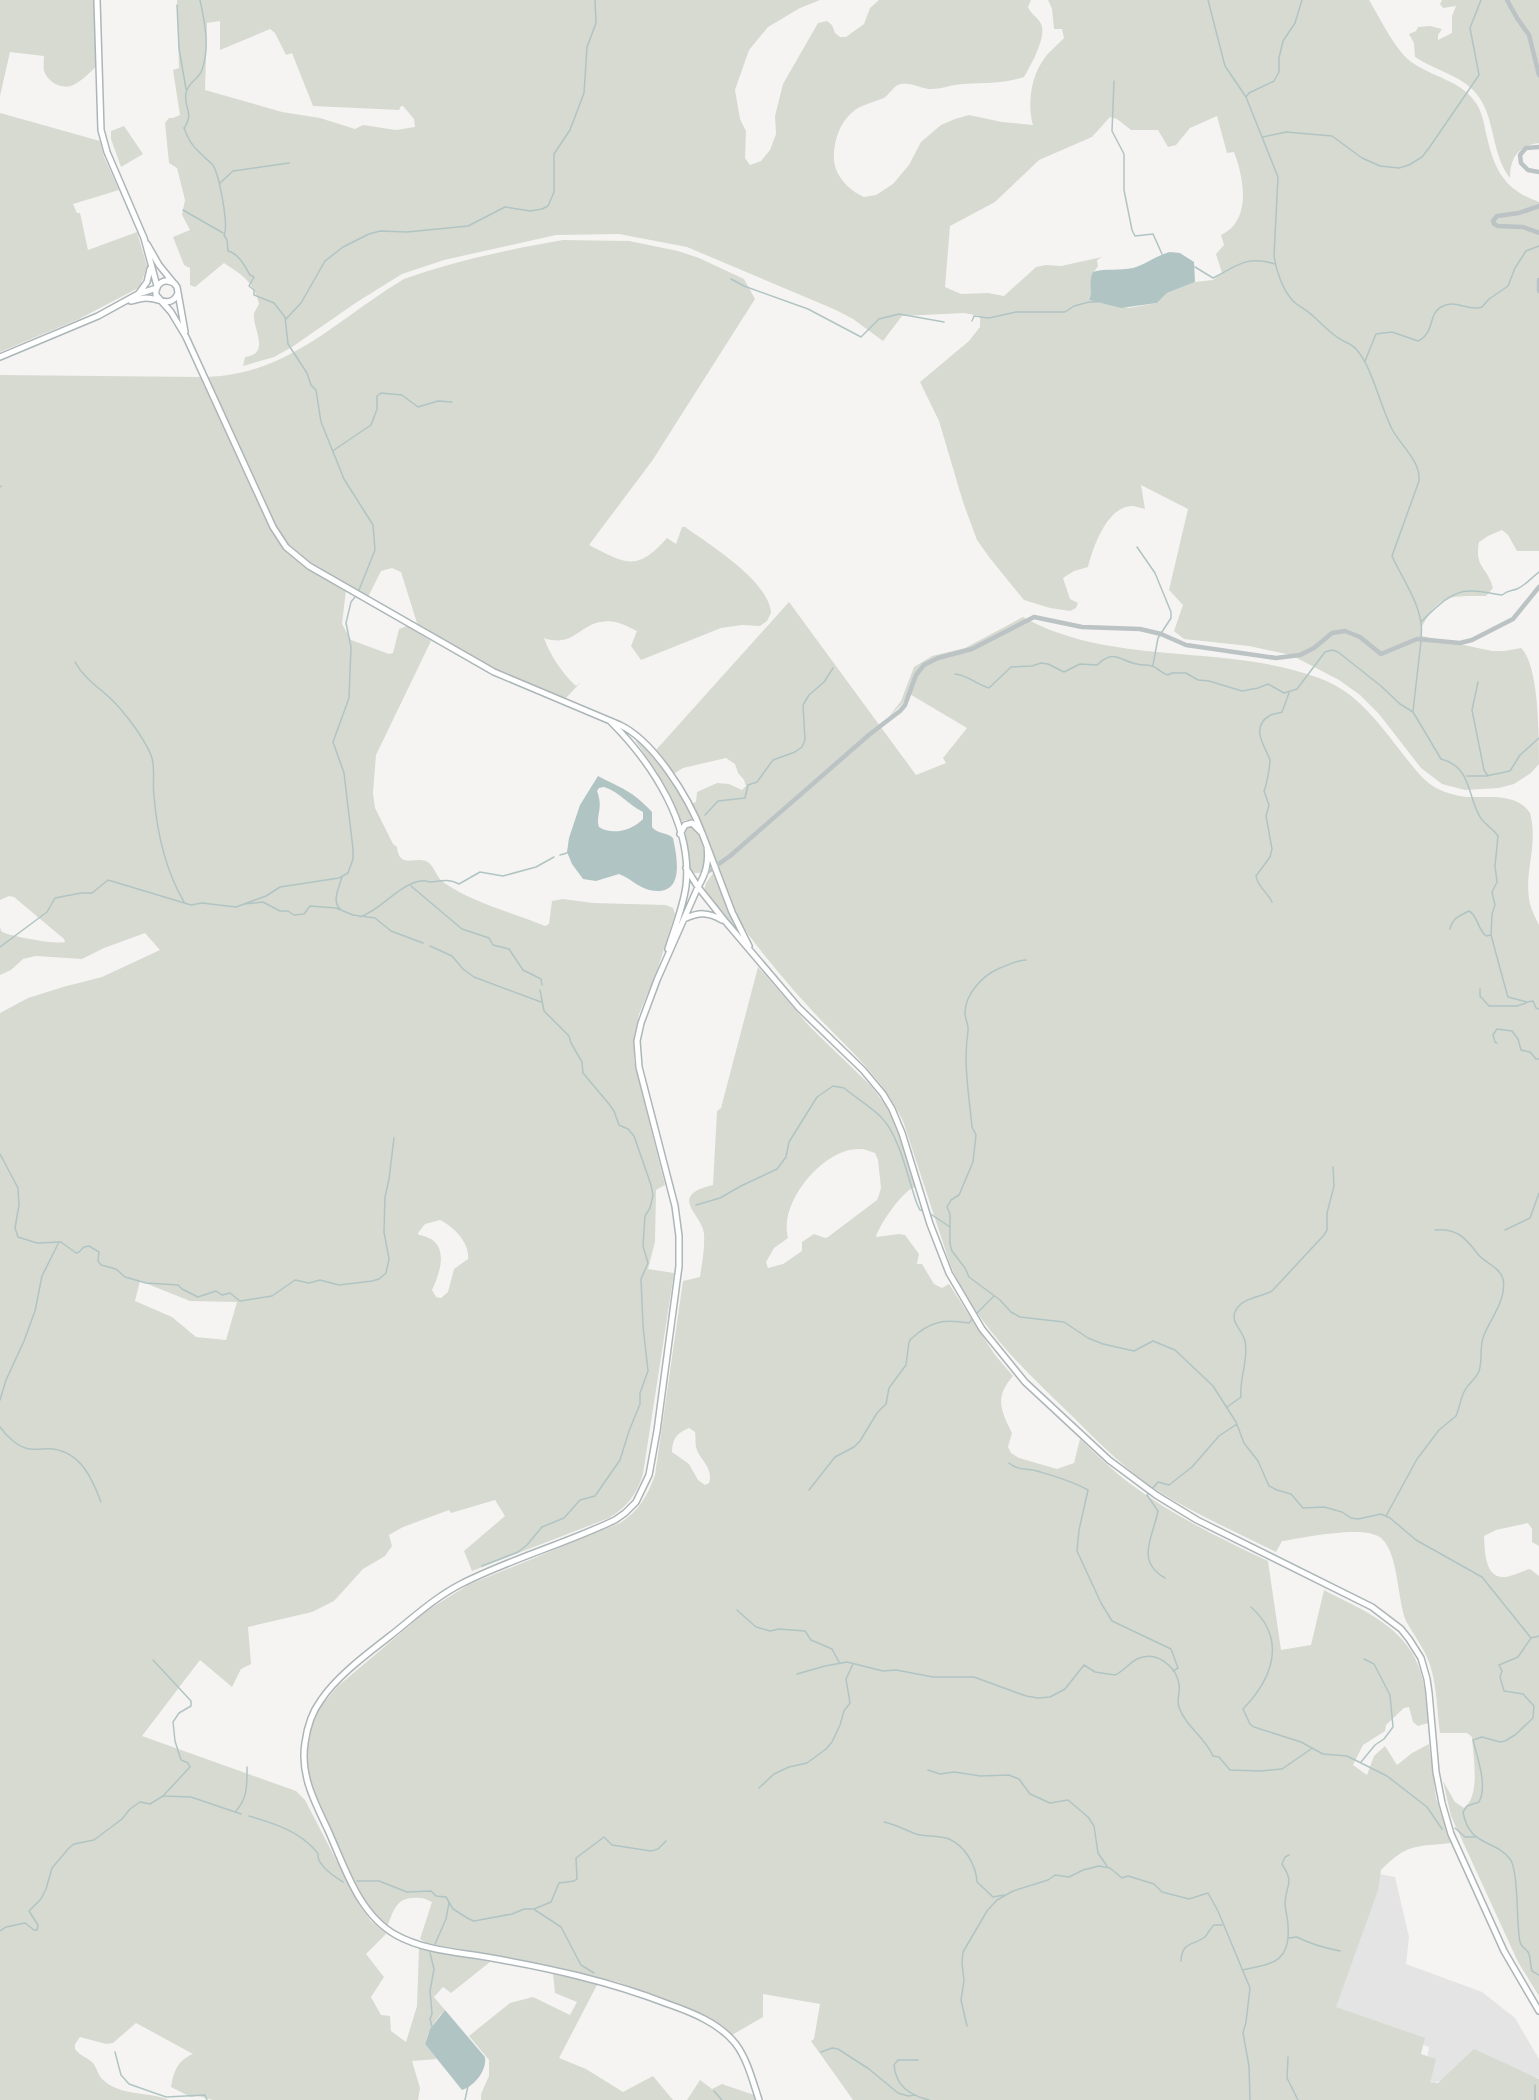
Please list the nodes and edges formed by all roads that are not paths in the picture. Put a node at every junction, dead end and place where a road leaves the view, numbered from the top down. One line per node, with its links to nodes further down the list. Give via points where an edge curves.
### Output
1 (97, 0): 8 (main road, via 101,130)
2 (1507, 0): 3 (street, via 1529,35)
3 (1539, 75)
4 (1539, 147): 5 (street, via 1526,148 1520,155 1527,170)
5 (1539, 172)
6 (1539, 206): 7 (street, via 1493,220 1495,226 1524,227)
7 (1539, 233)
8 (144, 237): 9 (main road); 11 (main road)
9 (151, 264): 12 (main road); 15 (main road, via 147,282)
10 (1539, 280): 13 (street)
11 (175, 284): 12 (main road, via 165,281); 14 (main road)
12 (157, 287): 15 (main road); 17 (main road, via 156,295)
13 (1539, 291)
14 (178, 293): 17 (main road, via 171,302); 18 (main road)
15 (138, 294): 16 (main road)
16 (126, 301): 17 (main road); 19 (main road)
17 (161, 301): 18 (main road)
18 (186, 337): 21 (main road, via 273,527 291,552 494,672)
19 (0, 357)
20 (1539, 587): 27 (street, via 1513,619 1472,640 1460,643 1417,639 1381,654 1360,637 1345,631 1332,633 1300,655 1275,658 1186,645 1148,631 1082,627 1034,616 972,649 924,665 900,711)
21 (609, 721): 22 (main road); 23 (main road)
22 (641, 738): 23 (main road); 24 (main road, via 676,785)
23 (633, 745): 25 (main road, via 663,792)
24 (702, 833): 25 (main road, via 692,823 685,825); 26 (main road)
25 (680, 834): 28 (main road)
26 (707, 846): 27 (main road); 29 (main road)
27 (715, 866): 29 (street); 33 (main road)
28 (687, 871): 29 (main road, via 699,876); 30 (main road); 34 (main road, via 686,889)
29 (706, 873): 30 (main road)
30 (698, 887): 31 (main road); 32 (main road)
31 (684, 919): 32 (main road, via 702,913); 34 (main road)
32 (725, 921): 33 (main road)
33 (754, 956): 35 (main road, via 883,1094 902,1133 949,1273 982,1329 1025,1382 1109,1460 1156,1495 1197,1520 1372,1607 1409,1639 1427,1679 1436,1772 1454,1840 1504,1952)
34 (667, 957): 36 (main road, via 637,1041 639,1067 671,1186 680,1252 657,1431 644,1489 630,1509 615,1520 492,1569 433,1601 354,1665 322,1697 308,1726 304,1762 310,1793 363,1905 377,1922 419,1946 567,1972 611,1983 694,2014 735,2043)
35 (1539, 2011)
36 (759, 2100)

